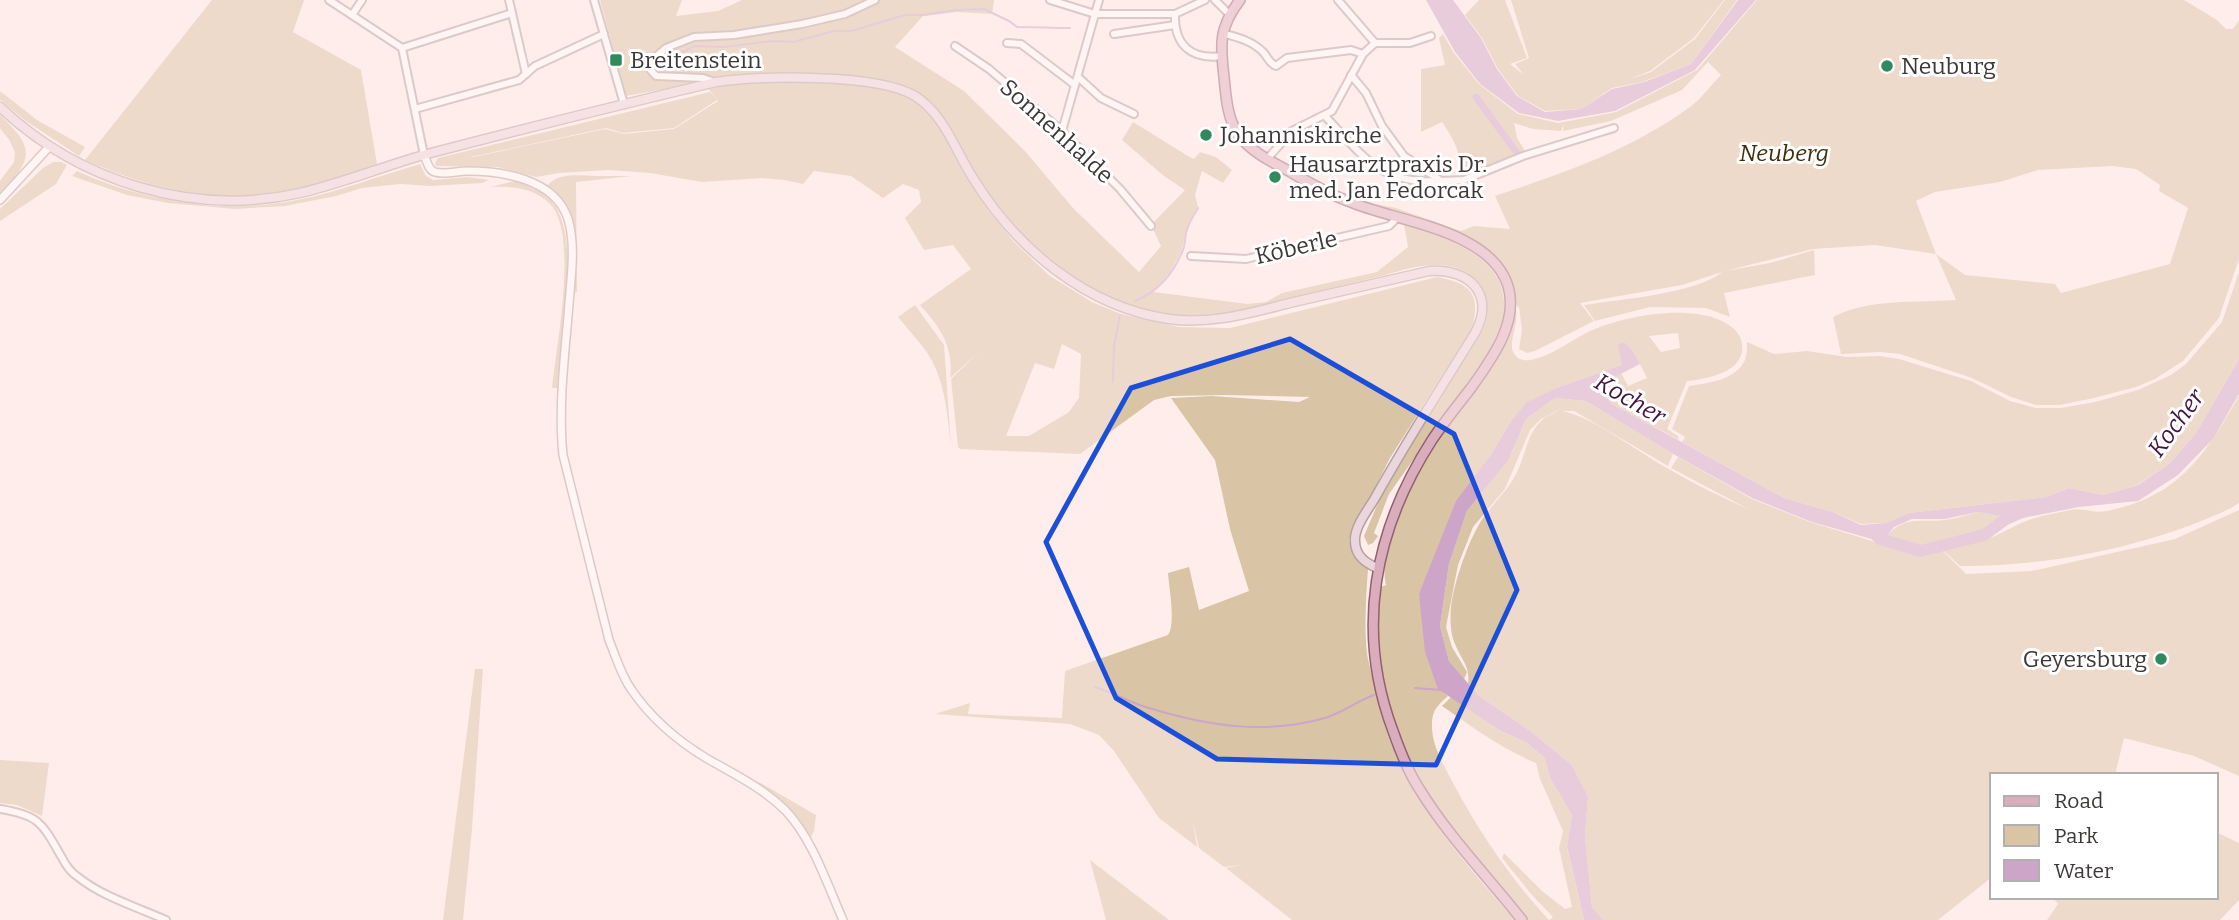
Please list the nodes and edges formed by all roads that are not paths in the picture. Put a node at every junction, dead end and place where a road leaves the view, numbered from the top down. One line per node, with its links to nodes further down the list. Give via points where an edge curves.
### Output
1 (329, 0): 16 (street)
2 (362, 0): 16 (street)
3 (509, 0): 12 (street)
4 (594, 0): 19 (street)
5 (876, 0): 31 (street, via 845,14 802,24 694,37 666,48 646,65 656,76)
6 (1050, 0): 13 (street)
7 (1100, 0): 13 (street)
8 (1205, 0): 14 (street)
9 (1215, 0): 15 (street)
10 (1240, 0): 15 (main road)
11 (1338, 0): 23 (street)
12 (512, 13): 25 (street); 28 (street)
13 (1095, 14): 14 (street); 30 (street)
14 (1175, 14): 17 (street)
15 (1229, 14): 18 (main road)
16 (352, 15): 25 (street)
17 (1175, 25): 20 (street); 27 (street, via 1184,47 1198,55)
18 (1222, 33): 26 (street, via 1243,38 1276,66 1287,58 1351,50); 27 (main road)
19 (604, 34): 28 (street); 33 (street)
20 (1114, 34)
21 (1431, 36): 23 (street, via 1410,43)
22 (1007, 43): 32 (street, via 1021,44)
23 (1375, 43): 26 (street)
24 (955, 46): 39 (street, Sonnenhalde)
25 (402, 48): 35 (street)
26 (1363, 54): 29 (street)
27 (1222, 56): 42 (main road, via 1233,125 1249,146)
28 (526, 74): 35 (street, via 505,85)
29 (1351, 75): 37 (street); 43 (street, via 1404,156)
30 (1078, 77): 32 (street); 36 (street, via 1101,97)
31 (716, 82): 33 (main road); 48 (main road, via 853,81 891,86 916,97 935,114 973,178 1023,242 1082,288 1141,314 1215,320 1429,271 1449,271 1466,278 1480,298 1480,324 1355,534 1358,554)
32 (1075, 85): 39 (street)
33 (624, 104): 41 (main road)
34 (0, 107): 40 (main road)
35 (415, 109): 41 (street)
36 (1134, 114)
37 (1325, 116): 42 (street, via 1292,131); 43 (street, via 1382,172 1419,182)
38 (1614, 128): 43 (street, via 1464,180)
39 (1062, 131): 46 (street, Sonnenhalde, via 1120,188)
40 (49, 146): 41 (main road, via 115,180 208,200 299,193); 44 (street)
41 (424, 155): 51 (street, via 429,168 437,173 480,171 529,181 547,190 564,209 572,264 560,430 563,455 619,664 631,688 671,732 758,787 786,812 807,843)
42 (1267, 159): 45 (main road, via 1348,202)
43 (1441, 181)
44 (0, 200)
45 (1398, 218): 47 (street, Köberle, via 1390,226 1247,259); 48 (main road, via 1468,242 1488,257 1503,274 1511,304 1494,354 1413,474)
46 (1150, 226)
47 (1191, 256)
48 (1377, 568): 52 (main road, via 1373,618 1376,670 1399,747 1430,806)
49 (0, 809): 50 (street, via 33,818 43,826 76,876)
50 (166, 920)
51 (843, 920)
52 (1522, 920)

